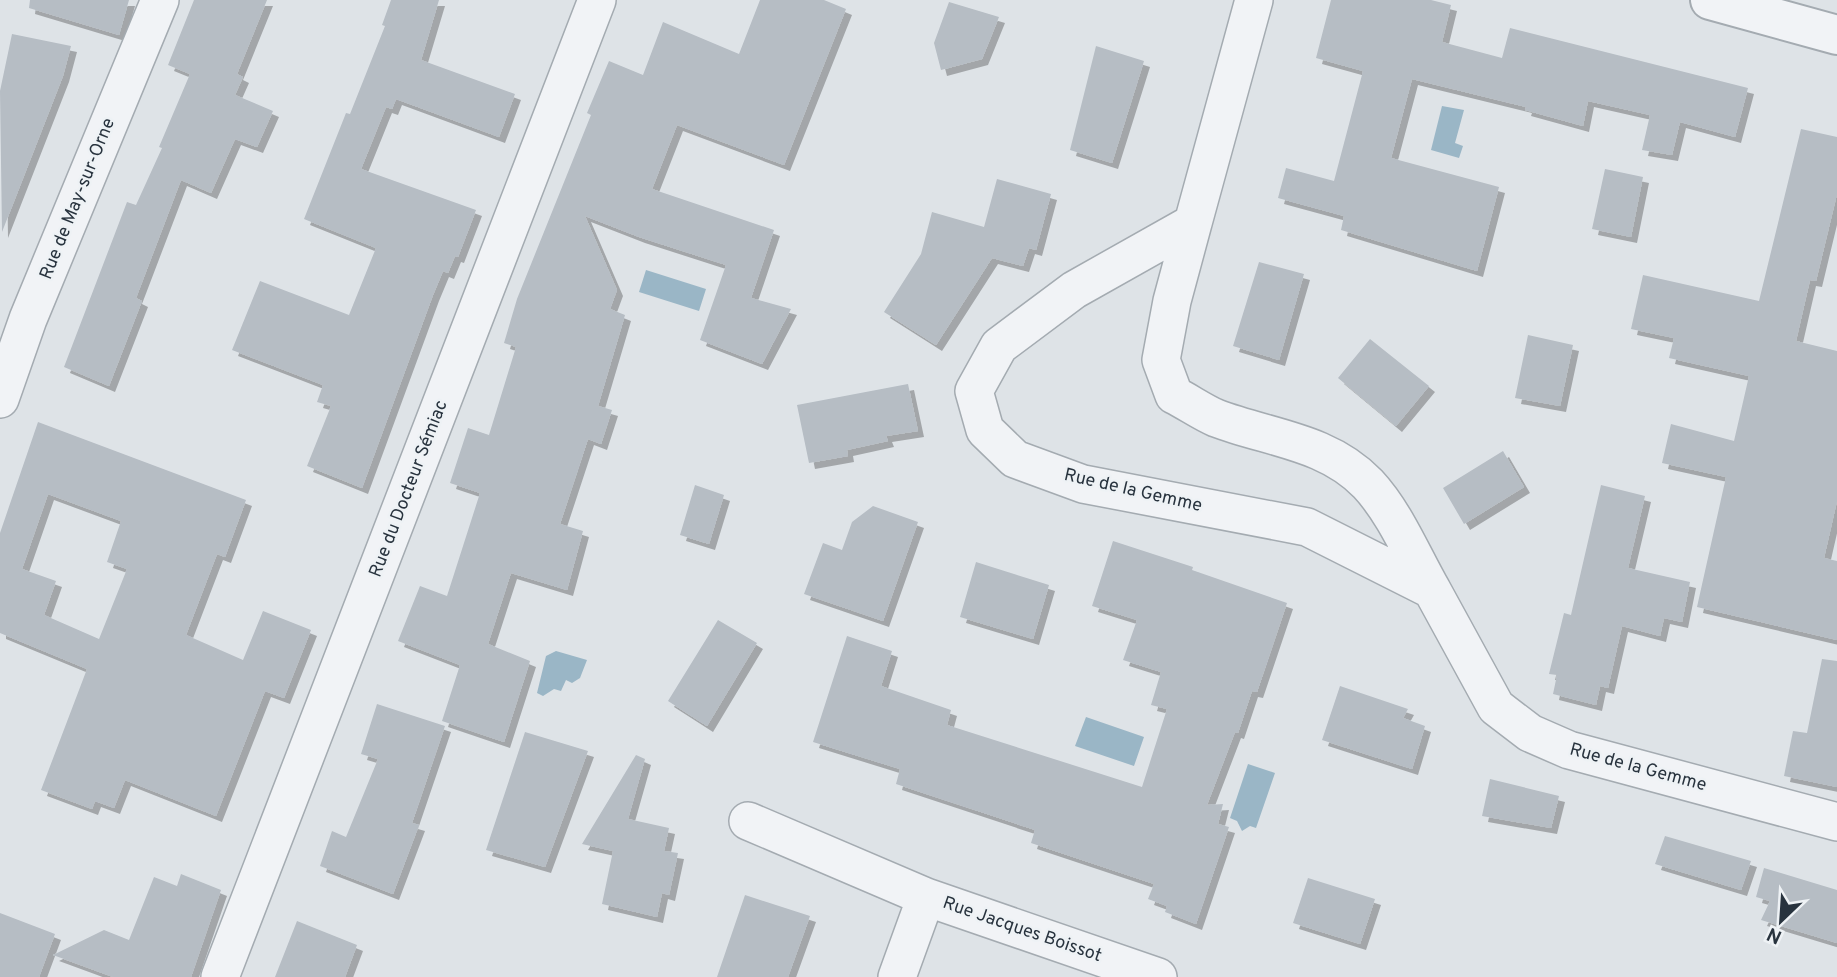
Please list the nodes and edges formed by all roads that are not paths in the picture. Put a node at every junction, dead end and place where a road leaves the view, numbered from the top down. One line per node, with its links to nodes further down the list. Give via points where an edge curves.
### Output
1 (160, 0): 7 (street, Rue de May-sur-Orne)
2 (597, 0): 13 (street, Rue du Docteur Sémiac)
3 (1254, 0): 6 (street, Rue de la Gemme)
4 (1710, 0): 5 (street)
5 (1837, 35)
6 (1193, 223): 9 (street, Rue de la Gemme, via 1161,360 1174,395 1216,418 1324,452 1367,483); 9 (street, Rue de la Gemme, via 1074,290 999,346 974,391 985,430 1015,459 1072,480 1307,527)
7 (14, 314): 8 (street, Rue de May-sur-Orne)
8 (0, 399)
9 (1432, 590): 11 (street, Rue de la Gemme, via 1496,707 1530,733 1569,750)
10 (748, 821): 12 (street, Rue Jacques Boissot)
11 (1837, 822)
12 (926, 897): 14 (street, Rue Jacques Boissot); 15 (street, Rue Jacques Boissot)
13 (220, 977)
14 (897, 977)
15 (1158, 977)

